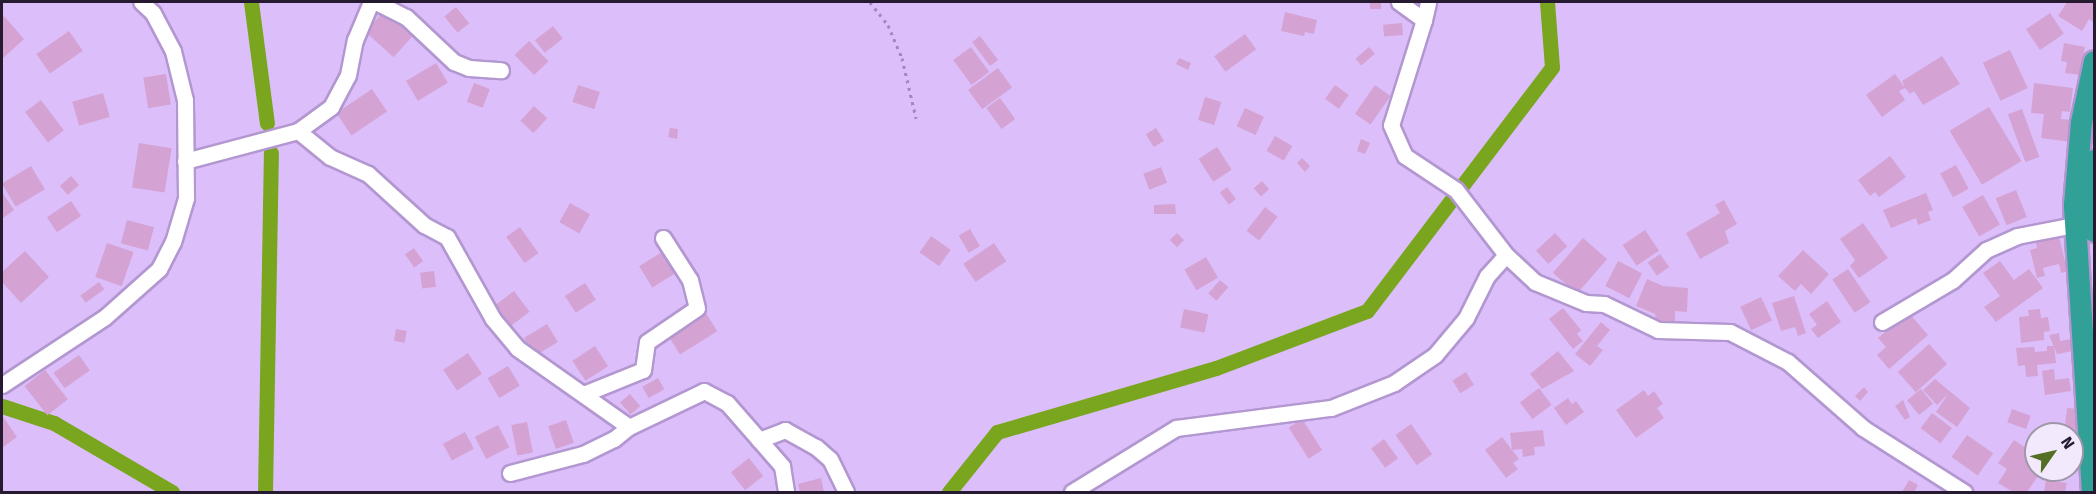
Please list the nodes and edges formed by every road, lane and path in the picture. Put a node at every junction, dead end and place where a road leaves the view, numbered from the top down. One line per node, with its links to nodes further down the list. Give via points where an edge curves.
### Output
1 (141, 2): 13 (street, via 153,13 173,51 185,100)
2 (370, 2): 11 (street, via 355,40 348,75 331,107)
3 (376, 2): 9 (street, via 406,17 454,62 469,68)
4 (870, 2): 10 (path, via 888,25 902,58)
5 (1399, 2): 7 (street)
6 (1428, 2): 7 (street)
7 (1424, 20): 16 (street, via 1391,125 1405,156 1456,190)
8 (2094, 61): 14 (highway, via 2078,152)
9 (501, 70)
10 (916, 118)
11 (298, 131): 13 (street); 19 (street, via 330,157 368,174 424,225 447,237 493,319 517,348)
12 (2094, 160): 14 (highway)
13 (185, 161): 18 (street, via 186,198 159,269 105,317)
14 (2087, 226): 17 (street, via 2017,236 1986,250 1953,280); 27 (highway)
15 (663, 238): 19 (street, via 690,280 697,308 647,342 643,370)
16 (1506, 255): 25 (street, via 1487,276 1466,318 1435,355 1394,383 1331,408 1176,428); 26 (street, via 1535,282 1586,303 1604,304 1658,330 1730,332 1788,362 1863,428)
17 (1882, 322)
18 (2, 385)
19 (586, 393): 20 (street)
20 (629, 426): 21 (street, via 704,391 727,403); 22 (street, via 615,439 583,454)
21 (759, 440): 23 (street, via 782,466); 24 (street, via 785,430 816,447 830,459)
22 (510, 473)
23 (786, 492)
24 (846, 492)
25 (1072, 492)
26 (1964, 492)
27 (2092, 492)

